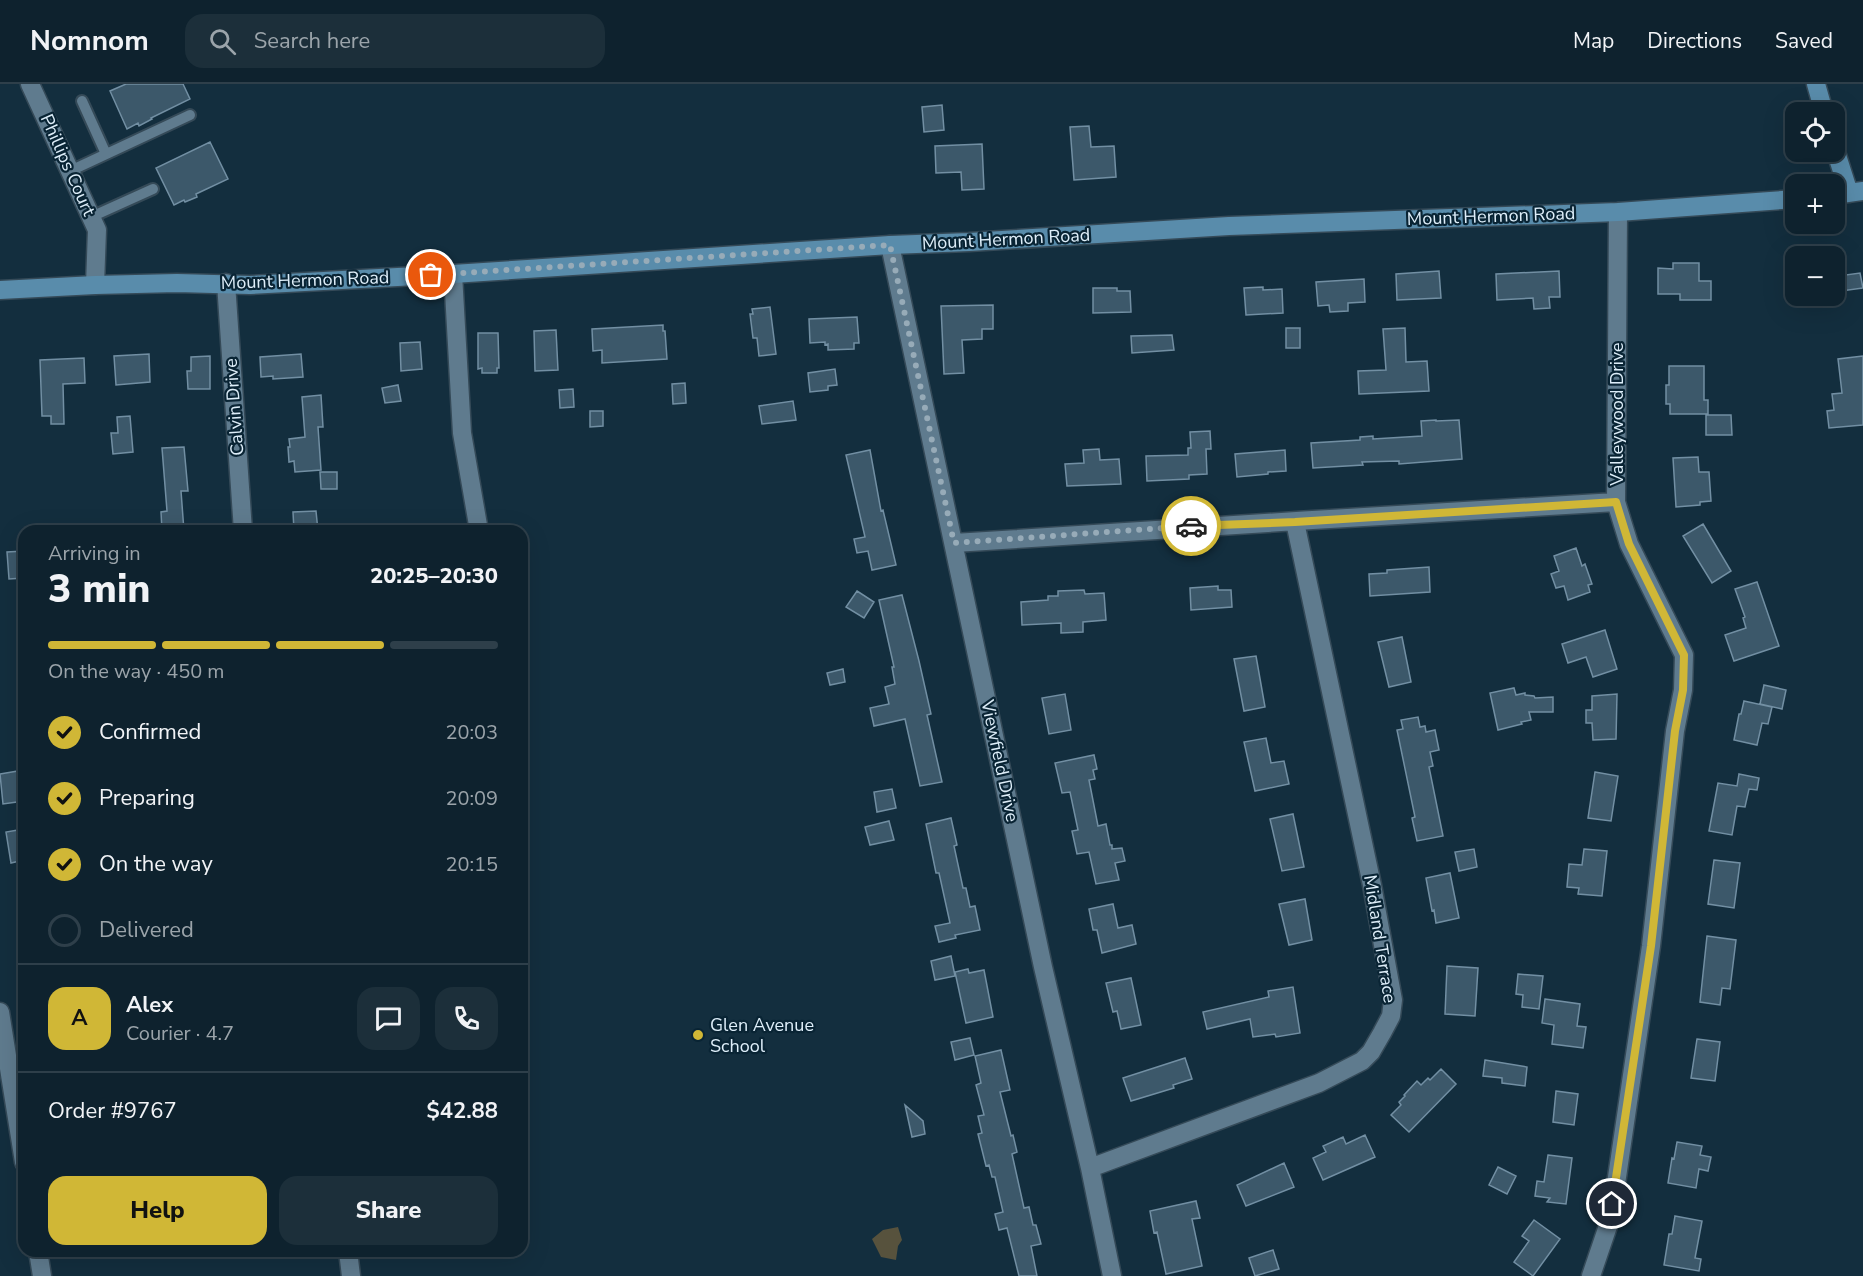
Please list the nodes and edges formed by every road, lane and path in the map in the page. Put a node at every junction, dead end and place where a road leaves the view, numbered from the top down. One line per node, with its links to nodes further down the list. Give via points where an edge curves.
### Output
1 (30, 84): 8 (street, Phillips Court)
2 (1816, 84): 4 (main road)
3 (82, 101): 6 (lane)
4 (1821, 102)
5 (190, 115): 6 (lane)
6 (106, 154): 8 (lane)
7 (1839, 162): 10 (main road)
8 (70, 171): 13 (street, Phillips Court)
9 (153, 189): 13 (lane)
10 (1849, 193)
11 (1785, 200): 12 (main road, Mount Hermon Road)
12 (1618, 212): 14 (main road, Mount Hermon Road, via 1229,226); 19 (street, Valleywood Drive)
13 (91, 217): 17 (street, Phillips Court, via 97,230)
14 (890, 245): 15 (main road, Mount Hermon Road); 23 (street, Viewfield Drive)
15 (453, 274): 16 (main road, Mount Hermon Road); 22 (street, via 462,433)
16 (226, 283): 17 (main road, Mount Hermon Road); 21 (street, Calvin Drive)
17 (95, 285): 18 (main road, Mount Hermon Road)
18 (0, 290)
19 (1616, 502): 20 (street); 32 (street, Valleywood Drive, via 1629,544 1684,655 1683,690 1616,1184 1609,1223)
20 (1295, 522): 23 (street); 26 (street, Midland Terrace, via 1372,885 1393,1000 1391,1016 1362,1061 1319,1083)
21 (243, 525)
22 (478, 525)
23 (954, 543): 26 (street, Viewfield Drive, via 1043,967)
24 (0, 1012): 25 (street)
25 (18, 1124)
26 (1090, 1168): 31 (street, Viewfield Drive)
27 (39, 1257): 29 (street)
28 (349, 1257): 30 (street)
29 (42, 1276)
30 (351, 1276)
31 (1112, 1276)
32 (1591, 1276)

